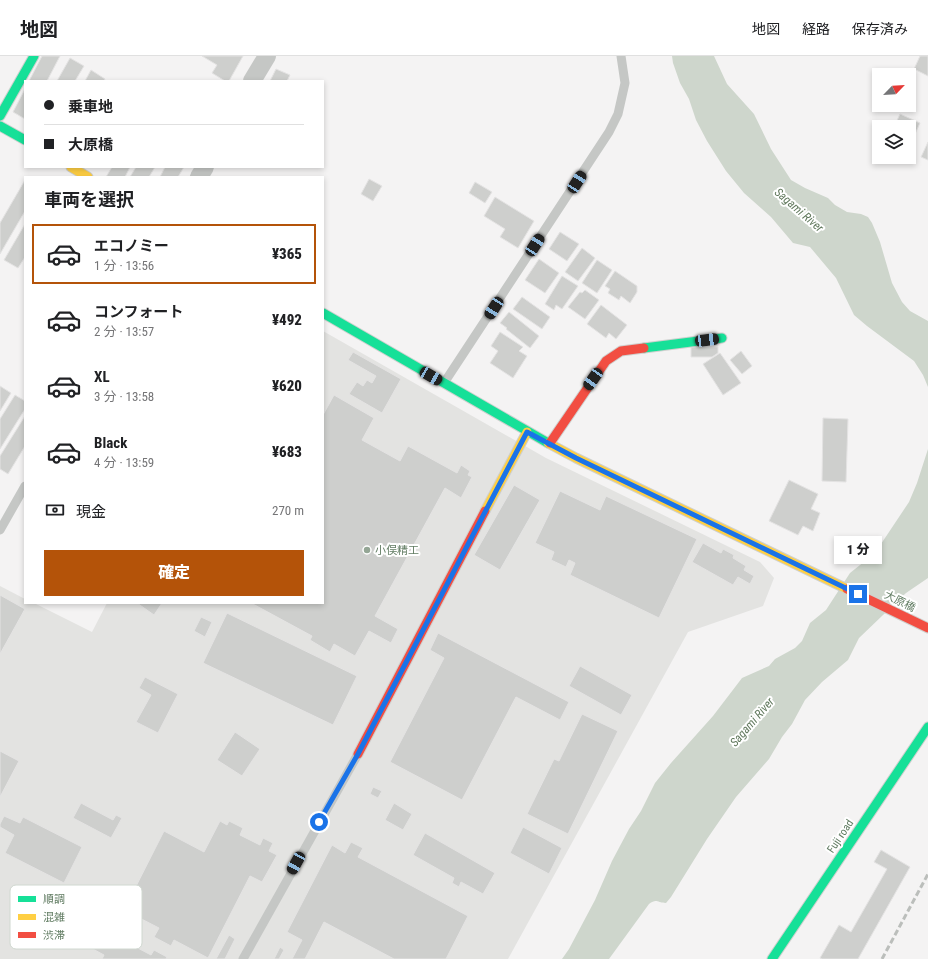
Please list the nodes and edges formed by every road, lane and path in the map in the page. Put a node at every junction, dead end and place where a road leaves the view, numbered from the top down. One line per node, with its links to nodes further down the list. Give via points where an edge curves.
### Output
1 (34, 56): 5 (main road)
2 (267, 56): 4 (street)
3 (621, 56): 12 (lane, via 625,83 618,114 610,132)
4 (253, 80)
5 (0, 116)
6 (0, 126): 7 (main road)
7 (24, 139)
8 (73, 168): 9 (main road)
9 (86, 176)
10 (324, 314): 12 (main road, 大原橋)
11 (722, 338): 14 (main road, via 621,351 606,361)
12 (444, 383): 13 (main road, 大原橋)
13 (527, 432): 14 (main road, 大原橋); 19 (main road)
14 (550, 444): 17 (main road, 大原橋)
15 (24, 488): 16 (lane)
16 (0, 530)
17 (928, 628)
18 (928, 727): 21 (main road, Fuji road)
19 (358, 754): 20 (lane)
20 (243, 959)
21 (772, 959)

